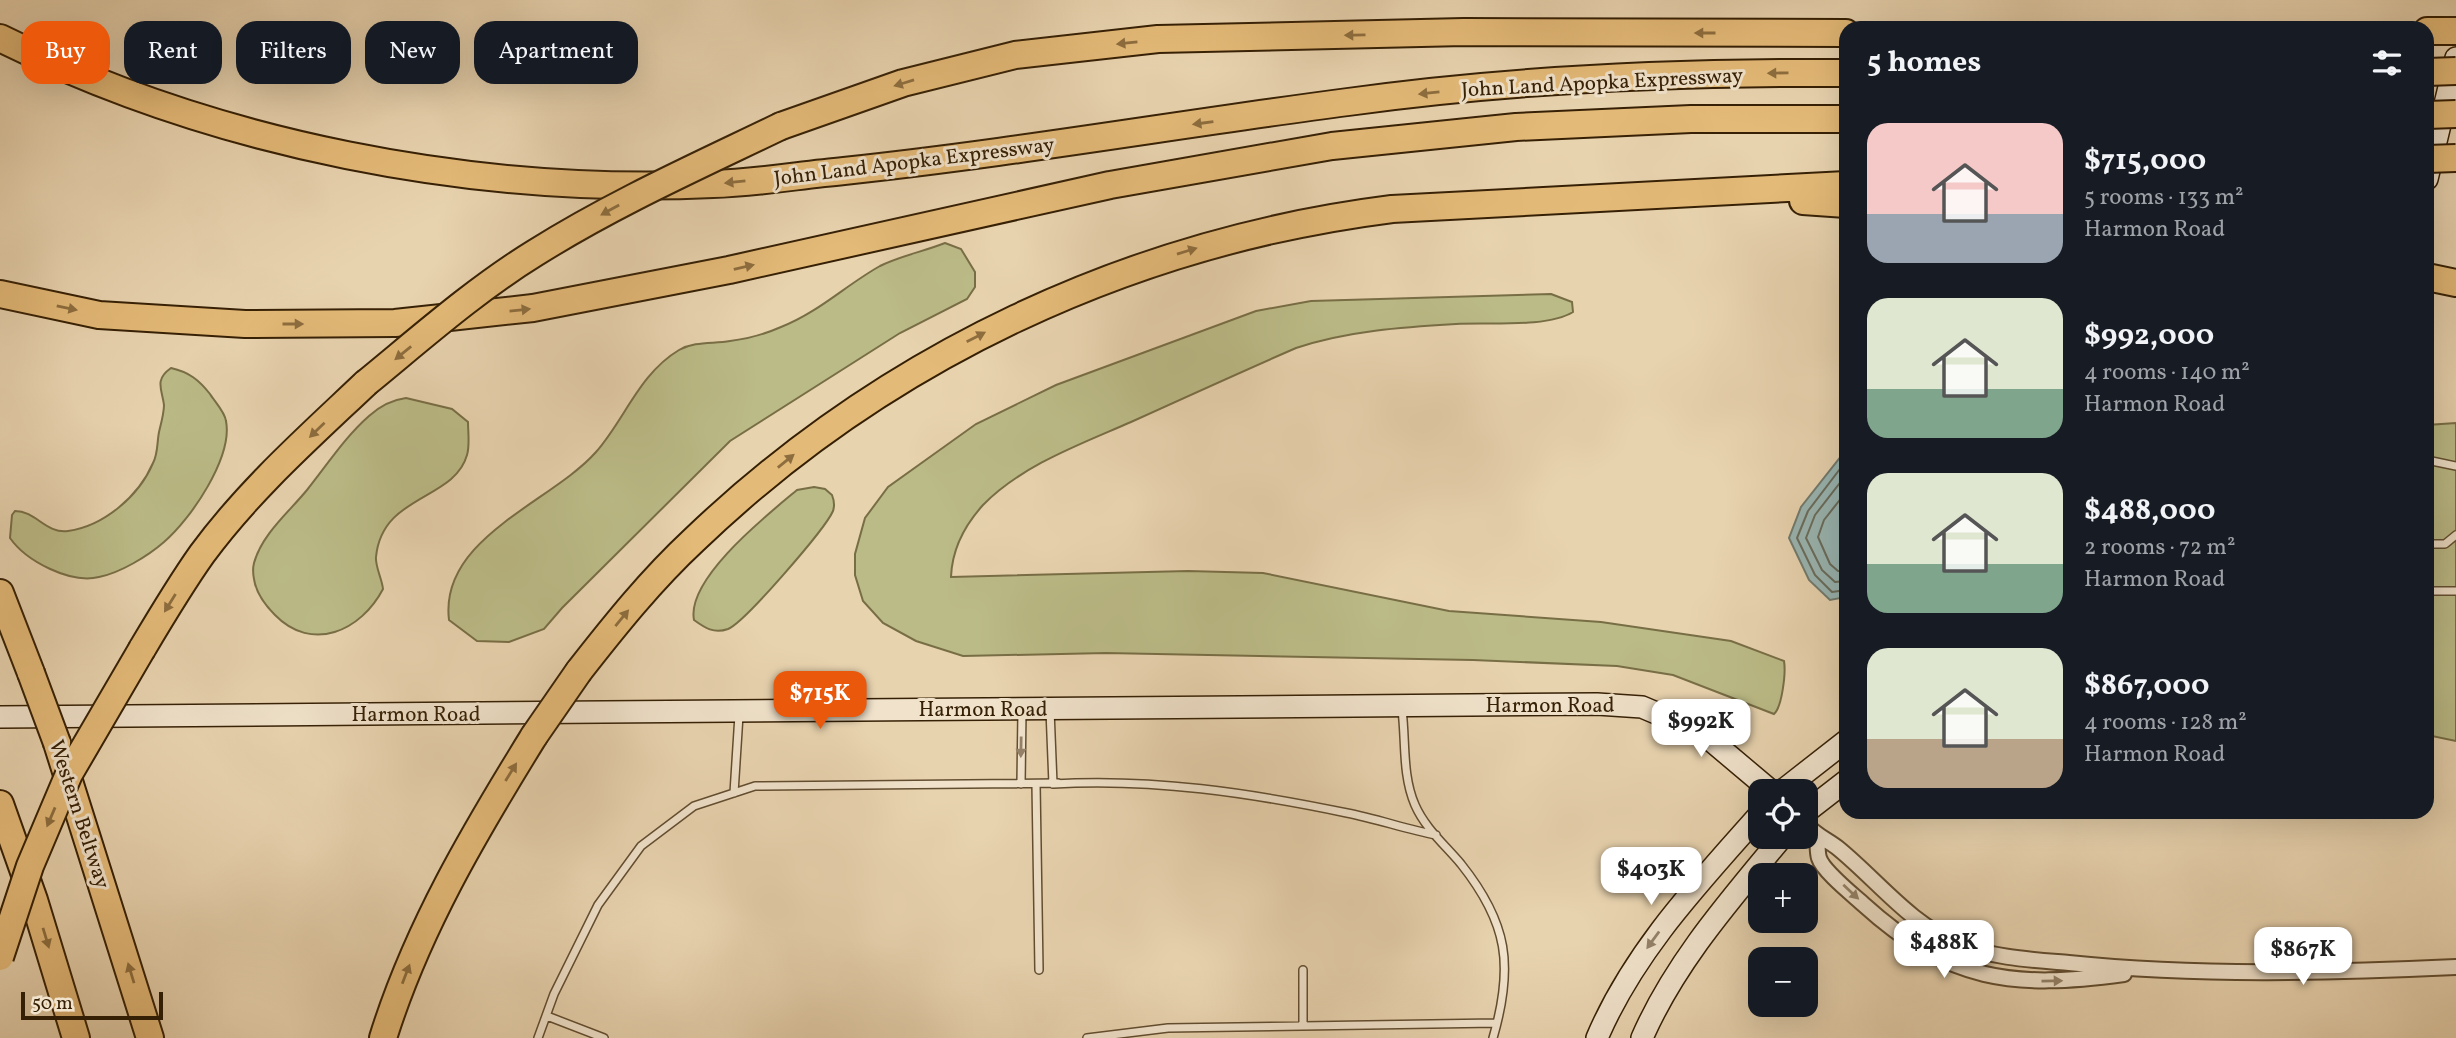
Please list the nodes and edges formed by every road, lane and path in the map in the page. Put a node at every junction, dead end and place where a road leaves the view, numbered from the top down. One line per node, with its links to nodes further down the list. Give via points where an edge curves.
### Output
1 (2434, 31): 2 (highway)
2 (2456, 31)
3 (1839, 33): 46 (highway, one-way to 46, bridge, via 1464,32 1158,39 1015,55 903,83 781,126 632,198 496,279 366,383 276,470 204,552 69,774 30,866)
4 (0, 38): 8 (highway, John Land Apopka Expressway, one-way to 4, via 1531,81 1352,101 897,166 714,184 542,183 351,156 186,113)
5 (2456, 58): 12 (street)
6 (2456, 71): 7 (highway, bridge)
7 (2434, 72)
8 (1839, 73)
9 (2456, 114): 10 (highway, bridge)
10 (2434, 115)
11 (1839, 118): 18 (highway, John Land Apopka Expressway, one-way to 11, via 99,315 245,324 395,323 533,309 1110,185 1332,146 1516,127)
12 (2434, 150)
13 (2456, 158): 14 (highway, bridge)
14 (2434, 159)
15 (1839, 185): 16 (highway)
16 (1700, 193): 17 (highway); 56 (highway, one-way to 16, bridge, via 439,898 475,830 579,671 631,605 694,540 791,457 878,393 1009,320 1192,249 1322,218 1392,209)
17 (1839, 203)
18 (0, 294)
19 (2434, 461): 20 (lane)
20 (2456, 466)
21 (2456, 535): 22 (lane, via 2445,544)
22 (2434, 544)
23 (2434, 591): 24 (lane)
24 (2456, 591)
25 (0, 593): 55 (highway, Western Beltway, one-way to 25, bridge, via 57,743)
26 (1402, 706): 27 (street, Harmon Road); 32 (street, Harmon Road, via 1642,707 1701,732); 42 (lane, via 1406,771 1415,804)
27 (1050, 708): 28 (street, Harmon Road); 34 (lane)
28 (1022, 709): 29 (street, Harmon Road); 35 (lane, one-way to 35)
29 (739, 711): 30 (street, Harmon Road); 38 (lane)
30 (0, 717)
31 (1839, 746): 33 (street)
32 (1757, 779)
33 (1797, 779)
34 (1056, 783): 36 (lane); 42 (lane, via 1200,788 1348,813)
35 (1021, 784): 36 (lane); 38 (lane, via 755,786)
36 (1036, 784): 48 (lane)
37 (1839, 786): 39 (street)
38 (734, 793): 51 (lane, via 694,806 641,846 598,905)
39 (1818, 803)
40 (0, 804): 54 (highway, one-way to 54)
41 (1748, 827): 61 (street, one-way to 61, via 1681,902 1642,956)
42 (1436, 835): 52 (lane, via 1480,889 1495,917 1506,956)
43 (1818, 837): 50 (street, via 1838,847 1929,929 1961,945 2017,957)
44 (1818, 848): 50 (street, one-way to 50, via 1819,860 1846,888 1910,944 1947,963 1984,976 2022,981 2058,982)
45 (1773, 849): 62 (street, via 1678,972)
46 (0, 957)
47 (2456, 967): 50 (street)
48 (1039, 970)
49 (1303, 970): 53 (lane)
50 (2150, 971)
51 (547, 1016): 57 (lane); 58 (lane)
52 (1496, 1023): 53 (lane); 60 (lane)
53 (1303, 1025): 59 (lane, via 1168,1028)
54 (76, 1038)
55 (150, 1038)
56 (383, 1038)
57 (538, 1038)
58 (604, 1038)
59 (1087, 1038)
60 (1493, 1038)
61 (1597, 1038)
62 (1642, 1038)

